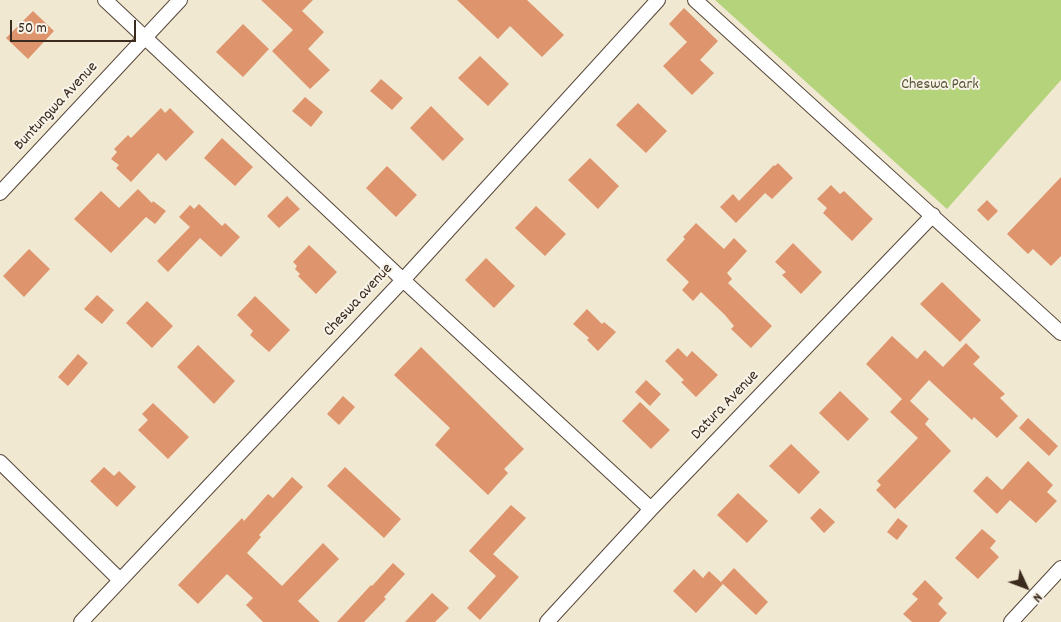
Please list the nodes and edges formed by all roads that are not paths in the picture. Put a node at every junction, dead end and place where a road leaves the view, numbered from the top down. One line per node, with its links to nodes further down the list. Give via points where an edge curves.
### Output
1 (106, 0): 5 (street)
2 (180, 0): 5 (street, Buntungwa Avenue)
3 (658, 0): 8 (street, Cheswa avenue)
4 (695, 0): 7 (street)
5 (145, 37): 6 (street, Buntungwa Avenue); 8 (street)
6 (0, 193)
7 (933, 215): 9 (street); 11 (street, Datura Avenue)
8 (403, 280): 11 (street); 13 (street, Cheswa avenue)
9 (1061, 333)
10 (0, 462): 13 (street)
11 (651, 510): 15 (street, Datura Avenue)
12 (1061, 568): 16 (street)
13 (120, 580): 14 (street, Cheswa avenue)
14 (81, 622)
15 (546, 622)
16 (1011, 622)

